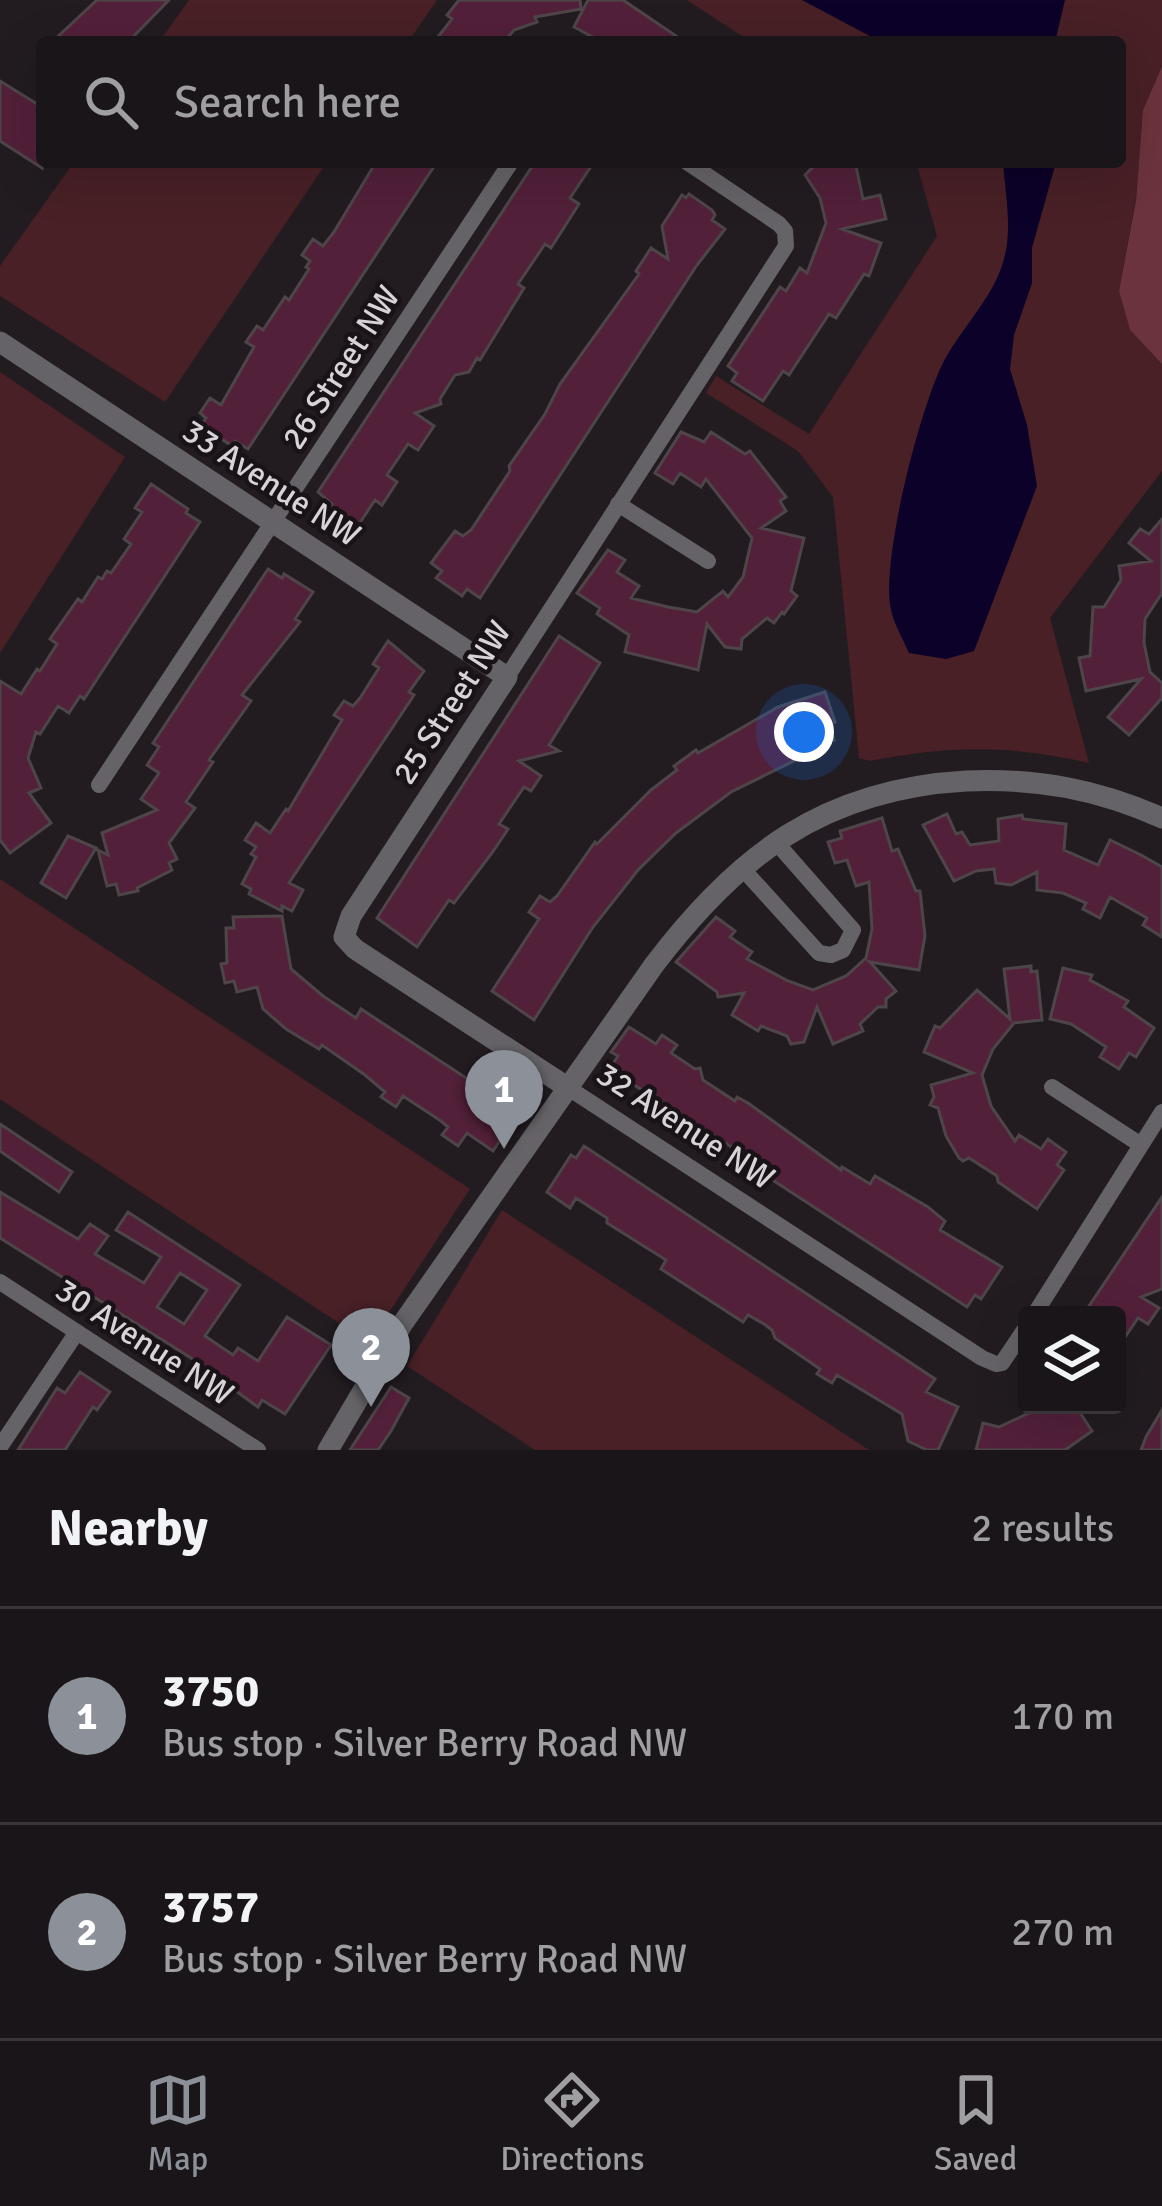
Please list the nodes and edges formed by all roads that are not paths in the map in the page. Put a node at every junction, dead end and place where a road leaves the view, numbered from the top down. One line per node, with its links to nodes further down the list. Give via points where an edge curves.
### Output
1 (508, 168): 5 (street, 26 Street NW)
2 (696, 168): 4 (street, 25 Street NW, via 779,224 784,253)
3 (0, 342): 5 (street, 33 Avenue NW)
4 (618, 504): 6 (street); 7 (street, 25 Street NW)
5 (273, 523): 7 (street, 33 Avenue NW); 8 (street, 26 Street NW)
6 (708, 561)
7 (507, 677): 12 (street, 25 Street NW)
8 (99, 785)
9 (1162, 818): 10 (street, via 1052,782 924,784 842,805)
10 (775, 841): 11 (street); 11 (street, via 853,930 843,950 819,953)
11 (741, 866): 14 (street, via 688,920)
12 (344, 937): 14 (street, 32 Avenue NW)
13 (1052, 1087): 16 (street)
14 (570, 1089): 20 (street, 32 Avenue NW, via 996,1364); 23 (street, via 403,1324)
15 (1162, 1112): 16 (street)
16 (1141, 1144): 18 (street)
17 (0, 1282): 19 (street, 30 Avenue NW)
18 (1040, 1306)
19 (76, 1332): 21 (street); 22 (street, 30 Avenue NW)
20 (1018, 1340)
21 (0, 1447)
22 (258, 1450)
23 (328, 1450)

